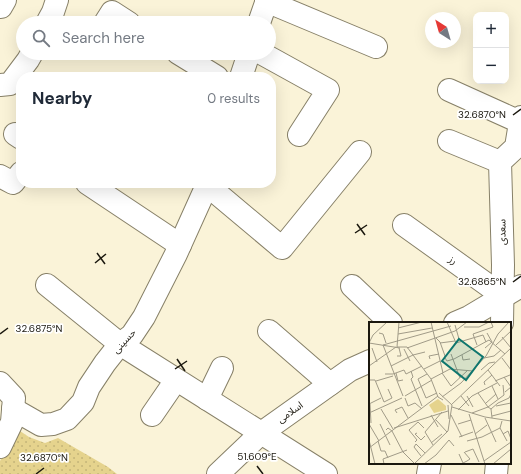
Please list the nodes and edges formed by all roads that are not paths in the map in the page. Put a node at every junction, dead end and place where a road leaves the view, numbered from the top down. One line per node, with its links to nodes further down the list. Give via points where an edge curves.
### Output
1 (57, 0): 3 (street)
2 (266, 1): 6 (street); 7 (street)
3 (51, 16)
4 (109, 16): 5 (street, via 112,12)
5 (118, 16)
6 (261, 16)
7 (376, 47)
8 (28, 60): 12 (street)
9 (189, 60): 13 (street)
10 (247, 60): 14 (street)
11 (274, 60): 19 (street, via 328,90)
12 (19, 72)
13 (209, 72)
14 (243, 72)
15 (16, 76): 16 (street, via 10,84)
16 (0, 85)
17 (449, 90): 18 (street)
18 (521, 120): 21 (street)
19 (299, 135)
20 (449, 141): 23 (street)
21 (518, 151): 23 (street)
22 (360, 152): 28 (street, via 282,248)
23 (500, 162): 33 (street, سعدی)
24 (0, 176): 25 (street, via 13,183)
25 (16, 179)
26 (95, 188): 30 (street)
27 (205, 188): 30 (street, حسینی)
28 (212, 188)
29 (404, 225): 33 (street, رز)
30 (180, 245): 38 (street, حسینی, via 144,317 132,335)
31 (47, 285): 38 (street)
32 (352, 286): 34 (street)
33 (512, 291): 35 (street); 36 (street, سعدی)
34 (390, 322)
35 (457, 322)
36 (502, 322)
37 (269, 331): 43 (street)
38 (120, 344): 41 (street); 45 (street, حسینی, via 105,363 83,402 67,419 54,424 41,424)
39 (369, 361): 43 (street, اسلامی, via 350,370)
40 (222, 368): 44 (street)
41 (176, 380): 44 (street); 46 (street)
42 (0, 383): 45 (street, via 14,398)
43 (330, 384): 47 (street, اسلامی)
44 (207, 400): 47 (street)
45 (13, 409): 48 (street, via 12,422)
46 (152, 415)
47 (260, 434): 51 (street, اسلامی); 52 (street)
48 (0, 447)
49 (430, 464): 53 (street)
50 (497, 464): 54 (street)
51 (218, 474)
52 (326, 474)
53 (428, 474)
54 (496, 474)

